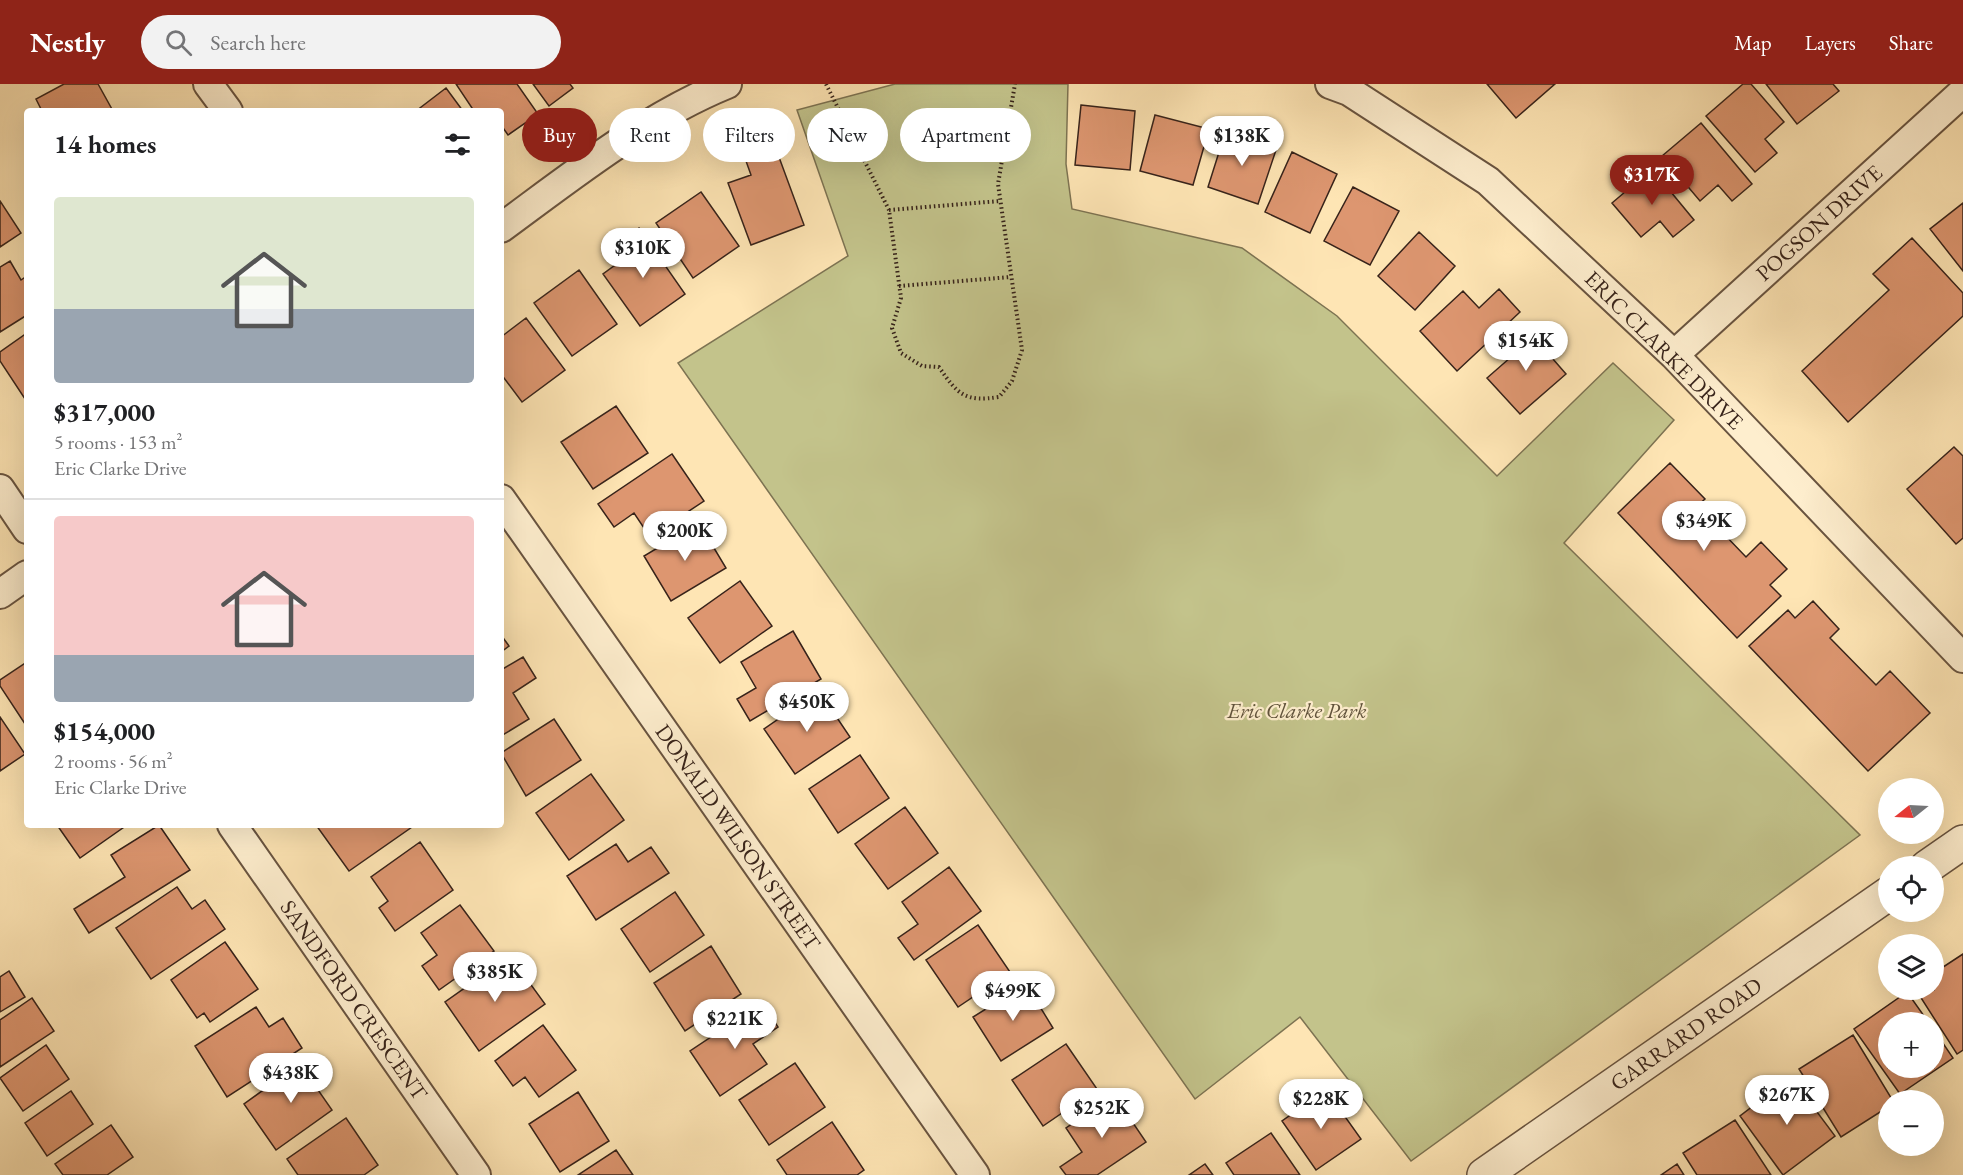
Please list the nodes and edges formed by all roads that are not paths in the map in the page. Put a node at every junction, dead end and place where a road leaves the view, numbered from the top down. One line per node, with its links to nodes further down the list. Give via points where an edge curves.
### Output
1 (208, 84): 5 (street)
2 (727, 84): 6 (street, via 649,125)
3 (1345, 86): 7 (street, ERIC CLARKE DRIVE, via 1488,181)
4 (1963, 92): 7 (street, POGSON DRIVE)
5 (226, 108)
6 (504, 226)
7 (1674, 354): 13 (street, ERIC CLARKE DRIVE)
8 (0, 489): 10 (street)
9 (504, 503): 19 (street, DONALD WILSON STREET)
10 (24, 525)
11 (24, 577): 12 (street)
12 (0, 594)
13 (1963, 658)
14 (234, 828): 18 (street, SANDFORD CRESCENT)
15 (1963, 842): 16 (street)
16 (1943, 856)
17 (1878, 901): 20 (street, GARRARD ROAD)
18 (476, 1175)
19 (975, 1175)
20 (1484, 1175)

